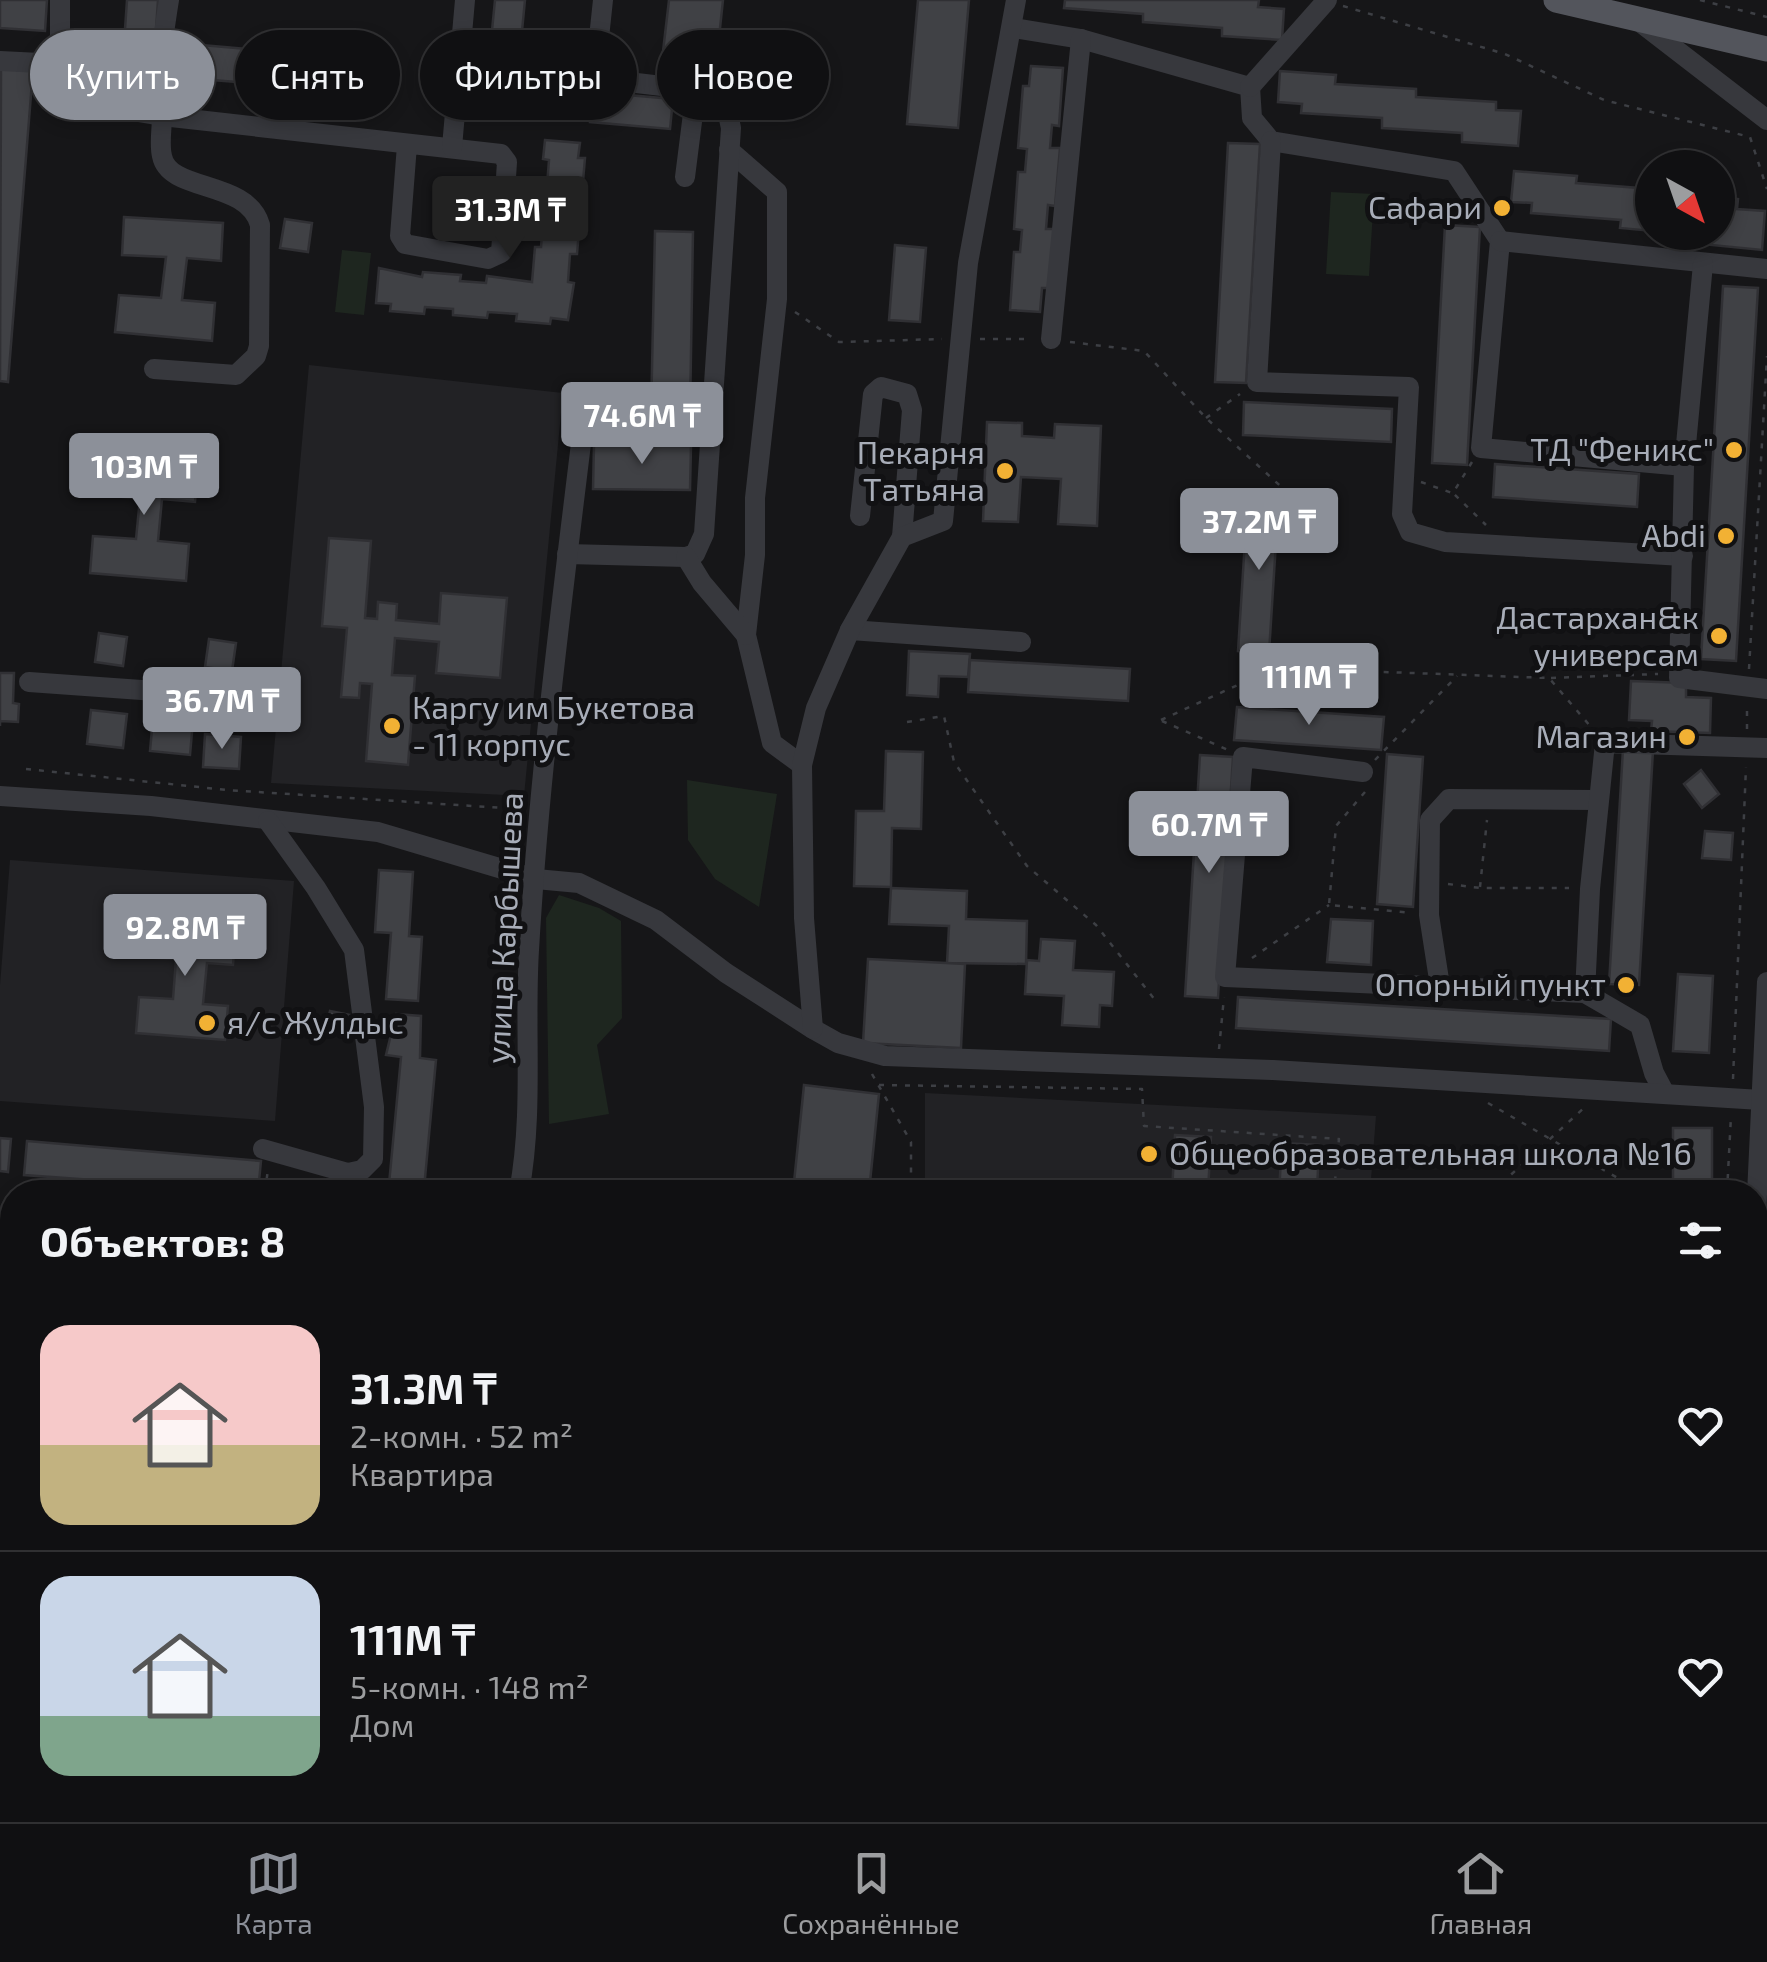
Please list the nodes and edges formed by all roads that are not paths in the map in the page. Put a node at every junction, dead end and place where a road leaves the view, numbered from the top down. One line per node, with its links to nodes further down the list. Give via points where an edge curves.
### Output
1 (60, 0): 10 (street)
2 (169, 0): 11 (street)
3 (465, 0): 25 (street)
4 (602, 0): 16 (street, via 596,66 601,74)
5 (1016, 0): 9 (street)
6 (1326, 0): 17 (street)
7 (1556, 0): 8 (main road)
8 (1640, 22): 13 (main road); 22 (street)
9 (1014, 28): 12 (street); 36 (street, via 968,262 943,521)
10 (60, 30)
11 (164, 30)
12 (1081, 39): 17 (street); 31 (street)
13 (1767, 50)
14 (0, 61): 15 (street)
15 (30, 62)
16 (657, 85)
17 (1250, 87): 23 (street, via 1252,118)
18 (162, 120): 32 (street, via 162,158 173,174 240,198 257,214 259,346 236,375)
19 (197, 120): 24 (street)
20 (692, 120): 27 (street)
21 (729, 120): 26 (street)
22 (1767, 120)
23 (1272, 141): 28 (street, via 1454,172); 39 (street, via 1257,382 1409,387 1402,514 1410,532 1510,548)
24 (407, 144): 25 (street); 25 (street, via 400,236 405,244 494,258 501,254 507,162 501,154)
25 (452, 147)
26 (730, 150): 38 (street, via 704,534 695,554); 41 (street, via 778,192 778,299)
27 (685, 177)
28 (1500, 241): 29 (street); 34 (street, via 1480,448)
29 (1703, 264): 30 (street); 34 (street)
30 (1767, 270)
31 (1051, 340)
32 (154, 369)
33 (582, 428): 37 (street, улица Карбышева)
34 (1684, 466): 39 (street)
35 (860, 516): 36 (street, via 874,394 881,387 898,390 907,394 912,410)
36 (902, 538): 40 (street)
37 (567, 554): 38 (street); 52 (street, улица Карбышева)
38 (686, 556): 41 (street)
39 (1683, 556): 44 (street, via 1679,678)
40 (850, 630): 42 (street); 47 (street, via 816,708)
41 (746, 634): 47 (street, via 772,744)
42 (1022, 642)
43 (29, 682): 45 (street)
44 (1757, 688)
45 (212, 695)
46 (1757, 748): 50 (street, via 1605,744)
47 (802, 765): 56 (street)
48 (1363, 772): 54 (street, via 1243,758 1226,977)
49 (0, 796): 51 (street)
50 (1597, 800): 54 (street, via 1448,800 1438,808 1430,820 1430,915); 55 (street)
51 (268, 821): 52 (street, via 378,832); 59 (street, via 354,950 374,1108 372,1159 362,1170 348,1173)
52 (536, 879): 56 (street, via 579,884 656,920); 60 (street, улица Карбышева)
53 (1767, 982): 58 (street)
54 (1440, 986): 55 (street)
55 (1586, 993): 57 (street, via 1640,1025)
56 (813, 1030): 57 (street, via 885,1056)
57 (1664, 1092): 58 (street)
58 (1761, 1100): 61 (street)
59 (264, 1148)
60 (522, 1180)
61 (1758, 1180)

